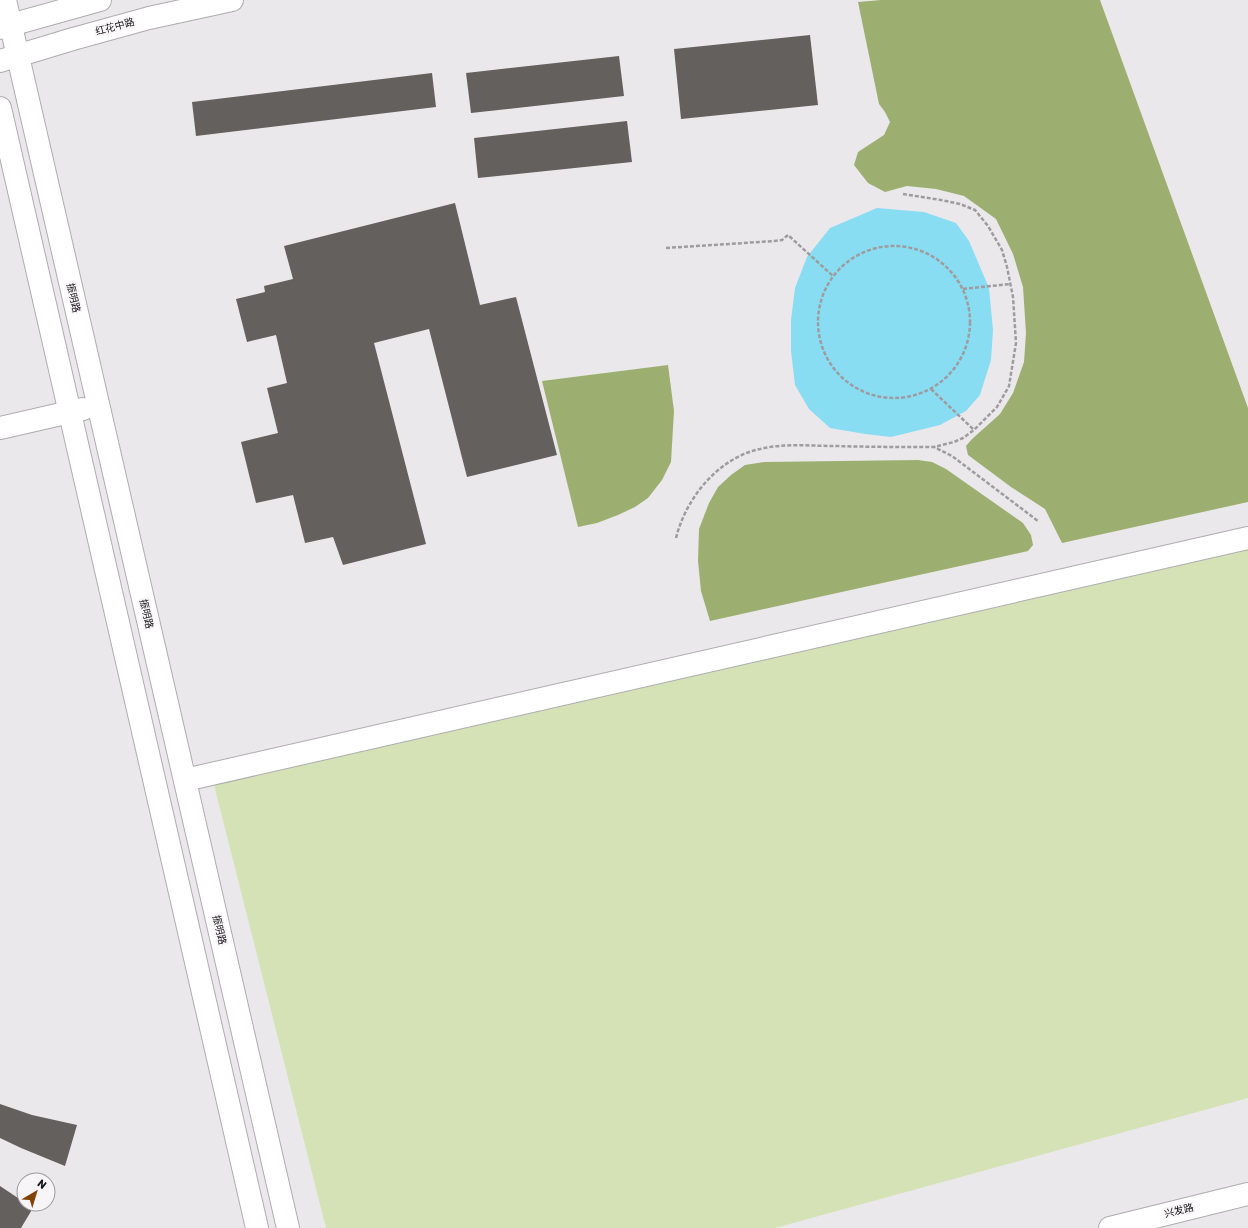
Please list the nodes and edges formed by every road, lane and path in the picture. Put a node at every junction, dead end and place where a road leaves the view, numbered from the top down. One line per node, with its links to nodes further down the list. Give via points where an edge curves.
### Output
1 (5, 0): 4 (street, 振明路)
2 (100, 0): 4 (street)
3 (232, 0): 5 (street, 红花中路, via 149,18)
4 (5, 26): 5 (street, 振明路)
5 (9, 58): 13 (street, 振明路)
6 (0, 108): 14 (street)
7 (903, 194): 10 (path, via 947,201 975,210 1002,250)
8 (666, 248): 9 (path, via 775,241 782,240 788,235)
9 (833, 276): 11 (path, via 845,263 864,251 887,245 910,247 932,255 950,270); 12 (path, via 821,297 818,334 833,368 846,381 862,391 880,397 899,398)
10 (1010, 284): 11 (path); 16 (path, via 1016,343 1010,386 998,407)
11 (963, 289): 12 (path, via 970,312 970,335 962,357 949,376)
12 (931, 389): 16 (path)
13 (98, 406): 14 (street); 21 (street, 振明路)
14 (70, 412): 15 (street); 23 (street)
15 (0, 428)
16 (974, 430): 17 (path, via 954,442)
17 (934, 447): 18 (path, via 952,456); 19 (path, via 787,446 759,449 724,464 712,476 683,515)
18 (1038, 521)
19 (676, 538)
20 (1248, 538): 21 (street)
21 (185, 780): 24 (street, 振明路)
22 (1248, 1194): 25 (street, 兴发路)
23 (257, 1228)
24 (288, 1228)
25 (1110, 1228)

